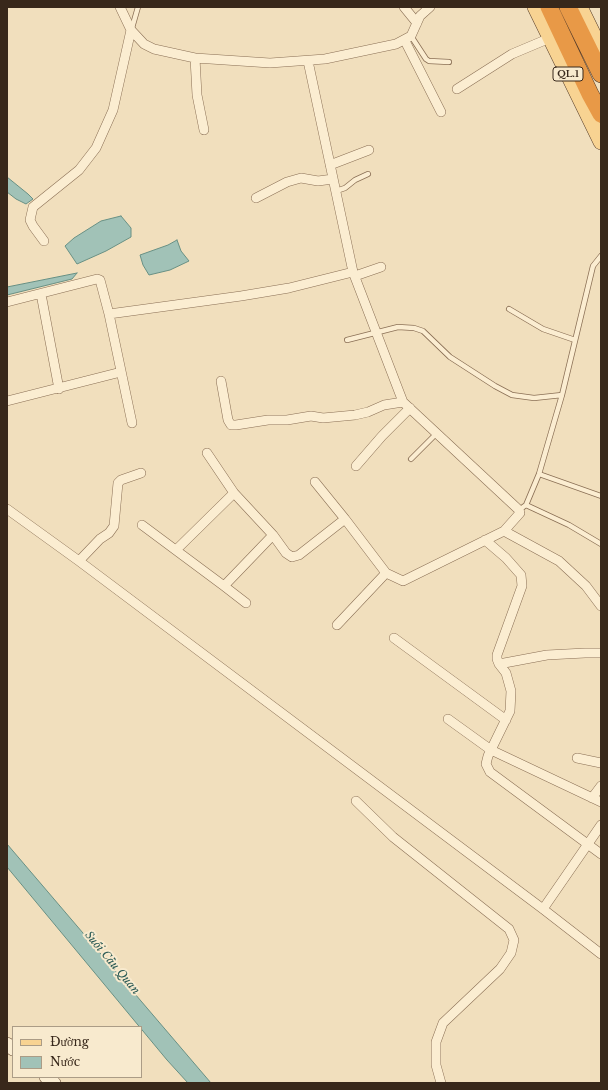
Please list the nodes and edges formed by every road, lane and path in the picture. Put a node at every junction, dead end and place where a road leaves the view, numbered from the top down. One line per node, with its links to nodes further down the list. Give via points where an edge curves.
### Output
1 (120, 7): 10 (street)
2 (138, 7): 10 (lane)
3 (404, 7): 9 (street)
4 (430, 7): 9 (street, via 423,12)
5 (535, 7): 12 (main road, QL.1)
6 (549, 7): 17 (highway, QL.1)
7 (568, 7): 18 (highway, QL.1)
8 (580, 7): 13 (main road)
9 (417, 23): 11 (street)
10 (131, 30): 14 (street, via 144,44 154,49); 30 (street, via 113,110 96,148 79,170 30,213 30,220)
11 (408, 38): 15 (street, via 396,44); 16 (lane, via 429,61); 20 (street)
12 (550, 38): 17 (main road, QL.1); 19 (street, via 512,54)
13 (601, 50)
14 (195, 58): 15 (street, via 270,63); 22 (street, via 197,95)
15 (308, 61): 25 (street)
16 (448, 62)
17 (571, 68): 21 (highway, QL.1); 23 (main road, QL.1)
18 (601, 74)
19 (457, 89)
20 (441, 112)
21 (601, 114)
22 (204, 130)
23 (601, 142)
24 (369, 150): 25 (street)
25 (330, 165): 27 (street)
26 (368, 174): 28 (lane)
27 (333, 179): 28 (street); 29 (street, via 318,181 300,178)
28 (336, 191): 33 (street)
29 (256, 198)
30 (44, 241)
31 (601, 256): 40 (lane, via 593,266)
32 (381, 267): 33 (street)
33 (354, 274): 37 (street, via 242,296); 38 (street)
34 (41, 294): 35 (street); 37 (street, via 97,279 100,280); 43 (street)
35 (7, 302)
36 (509, 309): 40 (lane, via 544,329)
37 (109, 314): 41 (street)
38 (378, 333): 39 (lane); 44 (lane, via 398,327 419,329 450,358 512,395 534,398); 46 (street)
39 (347, 340)
40 (575, 340): 44 (lane)
41 (121, 372): 43 (street); 47 (street)
42 (221, 381): 46 (street, via 228,420 231,425 236,426 311,416 323,418 355,415 384,405)
43 (59, 389): 45 (street)
44 (562, 395): 53 (lane)
45 (7, 401)
46 (406, 405): 48 (street); 51 (street)
47 (132, 423)
48 (438, 434): 50 (lane); 57 (street)
49 (207, 453): 55 (street)
50 (411, 459)
51 (356, 466)
52 (141, 473): 66 (street, via 118,483 114,526)
53 (539, 474): 56 (lane); 57 (lane)
54 (315, 482): 59 (street)
55 (234, 493): 62 (street); 65 (street)
56 (601, 496)
57 (523, 507): 61 (street); 64 (lane, via 569,525)
58 (7, 508): 66 (street)
59 (346, 519): 62 (street, via 299,555 292,557); 67 (street)
60 (142, 525): 65 (street)
61 (504, 531): 63 (street); 70 (street, via 559,561 586,586)
62 (273, 535): 68 (street)
63 (485, 540): 67 (street, via 403,581); 74 (street, via 521,575 522,586 497,655)
64 (601, 544)
65 (176, 550): 68 (street)
66 (79, 561): 86 (street)
67 (386, 573): 71 (street)
68 (224, 586): 69 (street)
69 (246, 603)
70 (601, 606)
71 (338, 625)
72 (394, 638): 76 (street)
73 (601, 653): 74 (street, via 547,655)
74 (499, 664): 76 (street, via 506,673 511,691 510,711)
75 (448, 719): 77 (street)
76 (506, 720): 77 (street)
77 (491, 750): 81 (street); 84 (street, via 486,764 490,772)
78 (577, 758): 79 (street)
79 (601, 763)
80 (601, 786): 81 (street)
81 (597, 800)
82 (356, 801): 88 (street, via 393,837 509,929 514,940 511,953 500,969 443,1023 436,1042 436,1065)
83 (601, 825): 84 (street)
84 (587, 844): 85 (street); 86 (street)
85 (601, 854)
86 (543, 909): 87 (street)
87 (601, 954)
88 (441, 1083)

